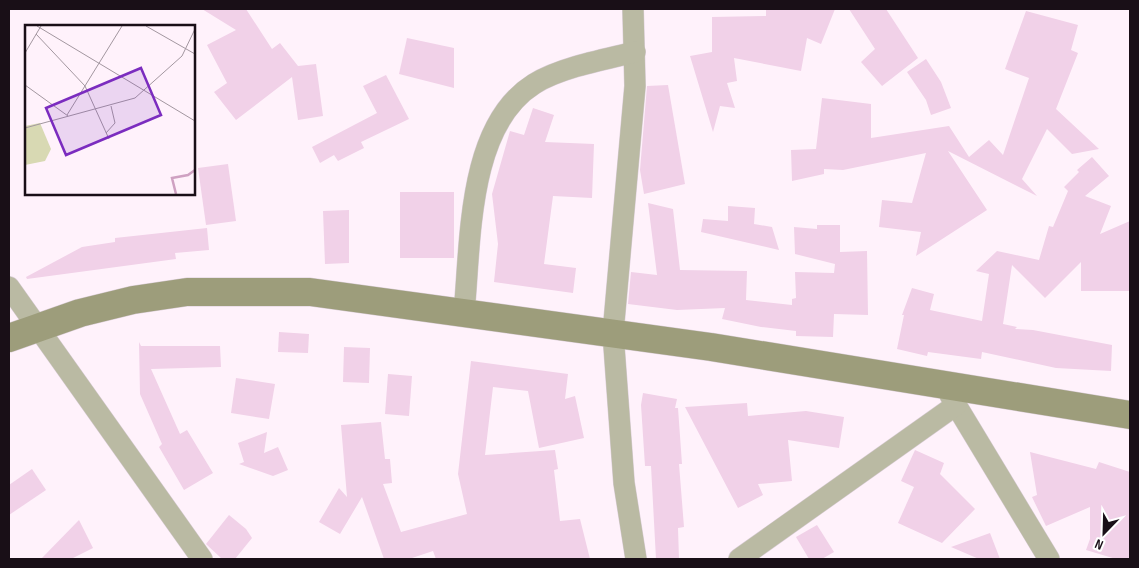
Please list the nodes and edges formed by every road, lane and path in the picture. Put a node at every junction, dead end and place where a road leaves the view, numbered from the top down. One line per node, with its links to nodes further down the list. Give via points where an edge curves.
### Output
1 (632, 9): 2 (street)
2 (635, 52): 4 (street, via 580,66 535,83 514,98 497,121 484,151 476,193); 6 (street, via 635,86)
3 (9, 287): 5 (street)
4 (464, 313): 5 (street, via 310,292 187,292 124,302); 6 (street)
5 (37, 328): 7 (street); 10 (street)
6 (613, 333): 8 (street); 11 (street, via 624,483)
7 (9, 338)
8 (950, 395): 9 (street); 12 (street); 13 (street)
9 (1130, 414)
10 (202, 559)
11 (636, 559)
12 (739, 559)
13 (1049, 559)

